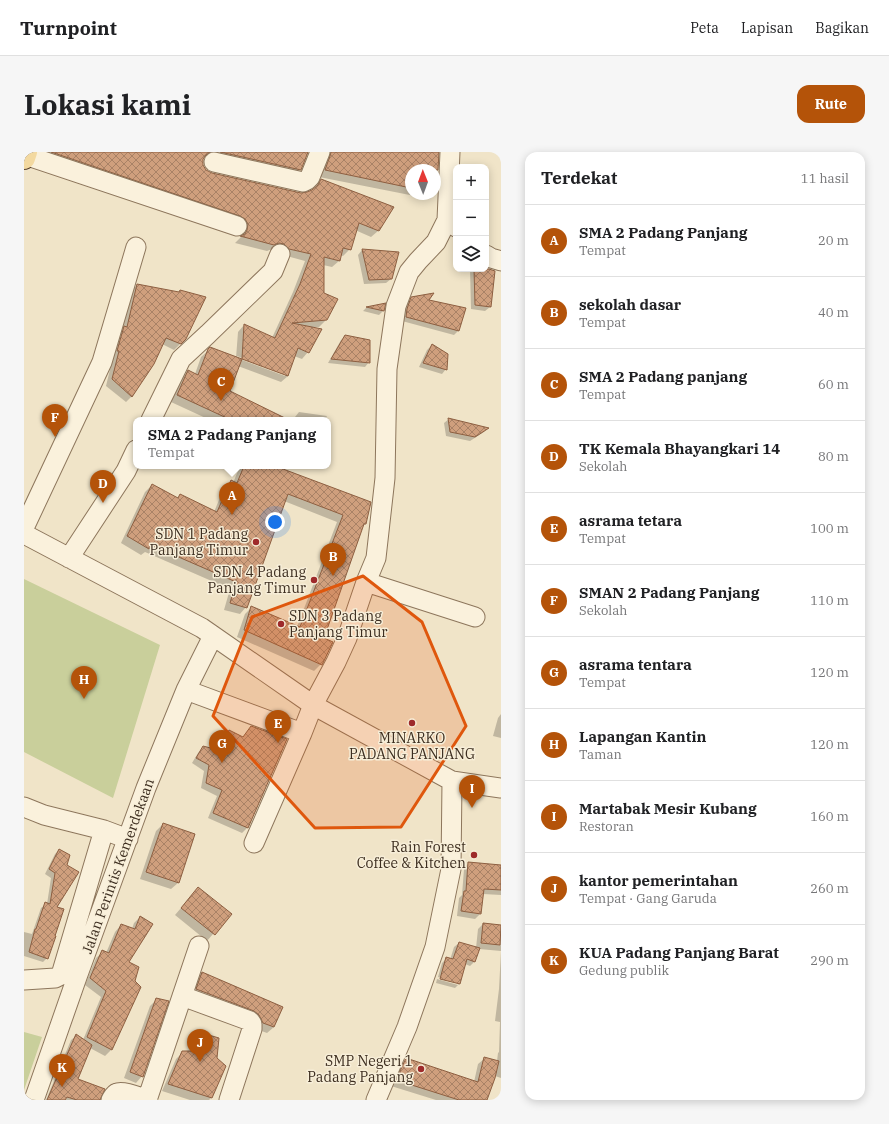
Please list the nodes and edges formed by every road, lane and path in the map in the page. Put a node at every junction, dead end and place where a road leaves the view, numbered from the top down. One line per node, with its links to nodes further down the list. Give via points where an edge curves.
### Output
1 (320, 152): 4 (street, via 310,177 303,182)
2 (450, 152): 5 (street)
3 (25, 155): 6 (street)
4 (214, 162)
5 (451, 223): 16 (street, via 409,272 396,306 387,369 384,485 376,558)
6 (237, 226)
7 (136, 247): 13 (street, via 102,362)
8 (280, 254): 11 (street, via 273,271 181,359)
9 (489, 257): 10 (street)
10 (501, 261)
11 (152, 417)
12 (133, 456): 15 (street)
13 (24, 528)
14 (24, 534): 15 (street)
15 (69, 558): 18 (street)
16 (366, 582): 17 (street); 20 (street, via 347,638)
17 (475, 618)
18 (213, 636): 19 (street, Jalan Perintis Kemerdekaan); 20 (street)
19 (186, 690): 21 (street); 26 (street, Jalan Perintis Kemerdekaan)
20 (313, 705): 21 (street); 22 (street)
21 (302, 733): 27 (street)
22 (452, 781): 23 (street); 35 (street, via 451,869 435,947 407,1027)
23 (501, 788)
24 (24, 807): 25 (street, via 44,815)
25 (104, 830): 26 (street); 29 (street, via 61,975 55,978)
26 (128, 839): 31 (street, Jalan Perintis Kemerdekaan)
27 (254, 843)
28 (199, 946): 30 (street)
29 (24, 980)
30 (182, 996): 33 (street); 34 (street, via 250,1021 252,1024)
31 (34, 1100)
32 (111, 1100): 33 (street, via 117,1093 122,1092)
33 (148, 1100)
34 (229, 1100)
35 (376, 1100)

